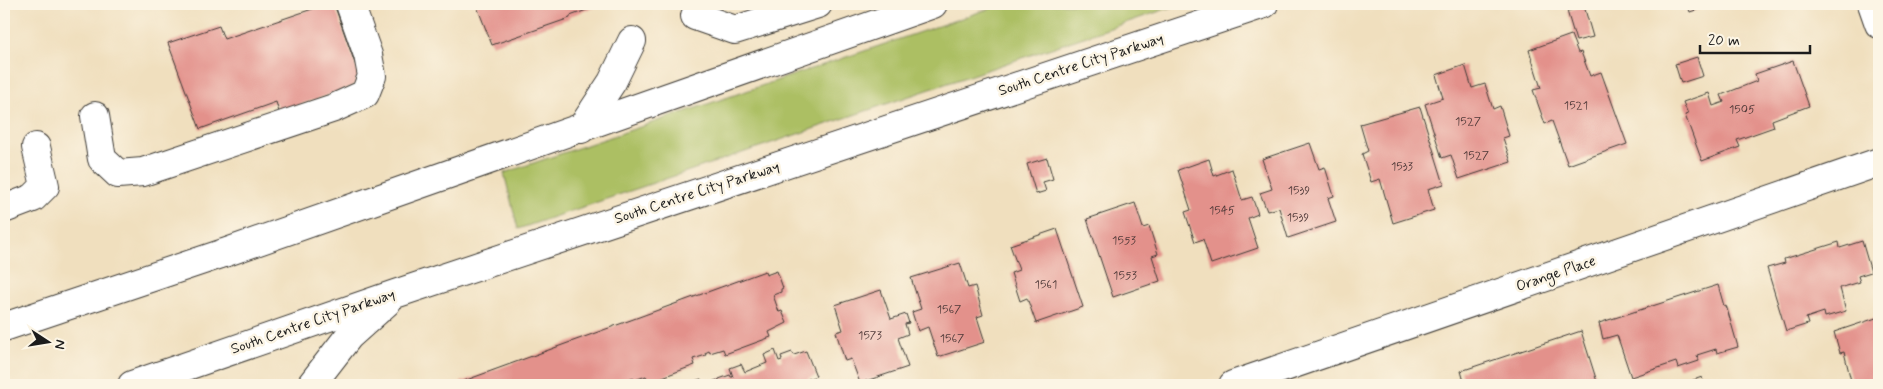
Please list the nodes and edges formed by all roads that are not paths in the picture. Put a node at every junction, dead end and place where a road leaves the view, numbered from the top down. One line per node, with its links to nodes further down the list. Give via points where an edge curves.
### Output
1 (350, 4): 9 (main road, via 372,76 366,94 342,105 143,172 118,174 102,159)
2 (818, 4): 6 (main road, via 735,30)
3 (933, 4): 10 (main road)
4 (1264, 4): 14 (main road, South Centre City Parkway)
5 (1872, 4): 7 (main road)
6 (696, 16)
7 (1879, 24)
8 (632, 41): 10 (main road, via 612,82)
9 (95, 116)
10 (580, 129): 15 (main road)
11 (36, 147): 13 (main road, via 45,186 33,198)
12 (1879, 162): 18 (main road, Orange Place)
13 (4, 208)
14 (395, 294): 16 (main road, South Centre City Parkway); 17 (main road, via 349,336)
15 (4, 327)
16 (132, 385)
17 (311, 385)
18 (1233, 385)

